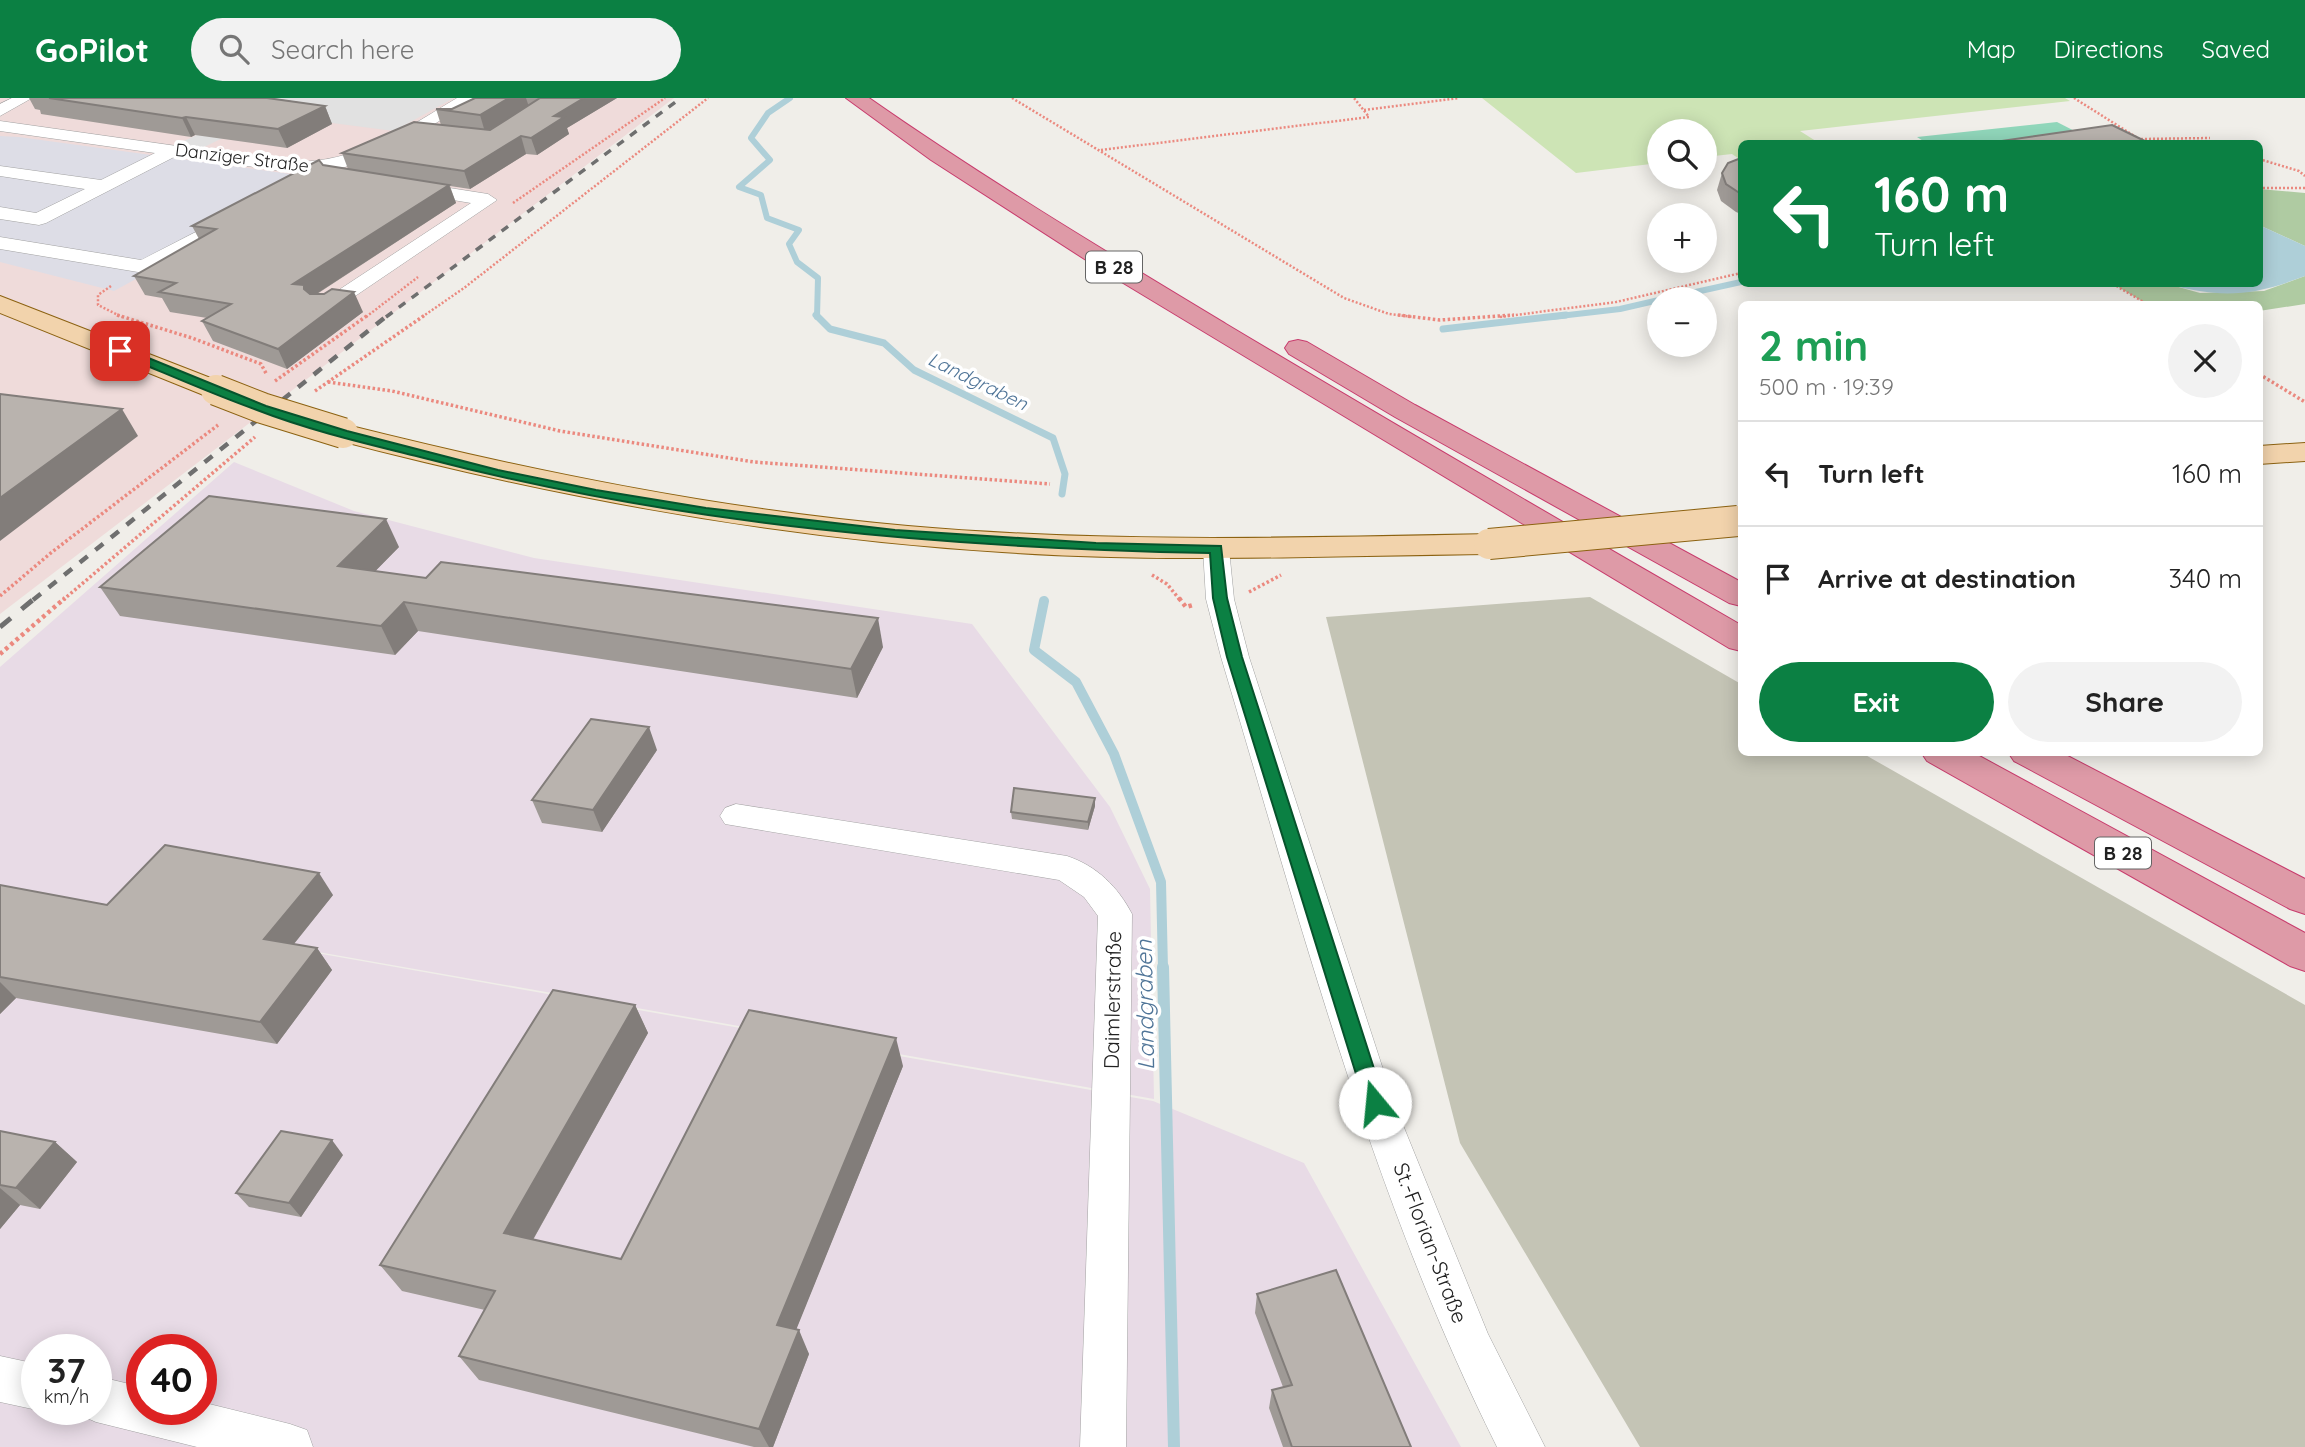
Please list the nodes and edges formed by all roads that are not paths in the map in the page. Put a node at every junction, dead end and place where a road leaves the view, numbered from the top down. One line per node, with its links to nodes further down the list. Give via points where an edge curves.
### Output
1 (19, 98): 6 (street)
2 (469, 98): 9 (street)
3 (856, 98): 31 (highway, B 28, via 1112,265)
4 (895, 98): 7 (highway)
5 (485, 104): 9 (street)
6 (0, 111)
7 (934, 124)
8 (0, 126): 10 (street, Danziger Straße)
9 (436, 126): 13 (street, Danziger Straße, via 412,130)
10 (72, 135): 11 (street, Danziger Straße); 12 (street)
11 (175, 150): 13 (street, Danziger Straße); 15 (street)
12 (0, 169): 15 (street)
13 (338, 171): 16 (street)
14 (392, 185): 24 (street, via 488,200)
15 (104, 186): 19 (street)
16 (289, 188)
17 (253, 208): 21 (street)
18 (0, 213): 19 (street)
19 (39, 219): 20 (street)
20 (0, 241): 21 (street)
21 (144, 267): 22 (street)
22 (111, 286)
23 (0, 304): 29 (main road, bridge, via 262,408 498,473 706,512 895,534 1096,547)
24 (326, 307)
25 (1277, 335): 30 (highway)
26 (2305, 452): 27 (main road)
27 (2263, 455)
28 (1738, 521): 29 (main road, bridge, via 1489,544)
29 (1216, 549): 42 (street, St.-Florian-Straße, via 1220,598 1235,657 1375,1103 1471,1348)
30 (1738, 594)
31 (1738, 637)
32 (1947, 756): 36 (highway, B 28)
33 (2035, 756): 35 (highway, B 28)
34 (736, 816): 41 (street, Daimlerstraße, via 1067,869 1096,888 1115,914)
35 (2305, 898)
36 (2305, 954)
37 (0, 1379): 38 (street)
38 (21, 1384)
39 (112, 1403): 40 (street)
40 (290, 1447)
41 (1103, 1447)
42 (1522, 1447)

